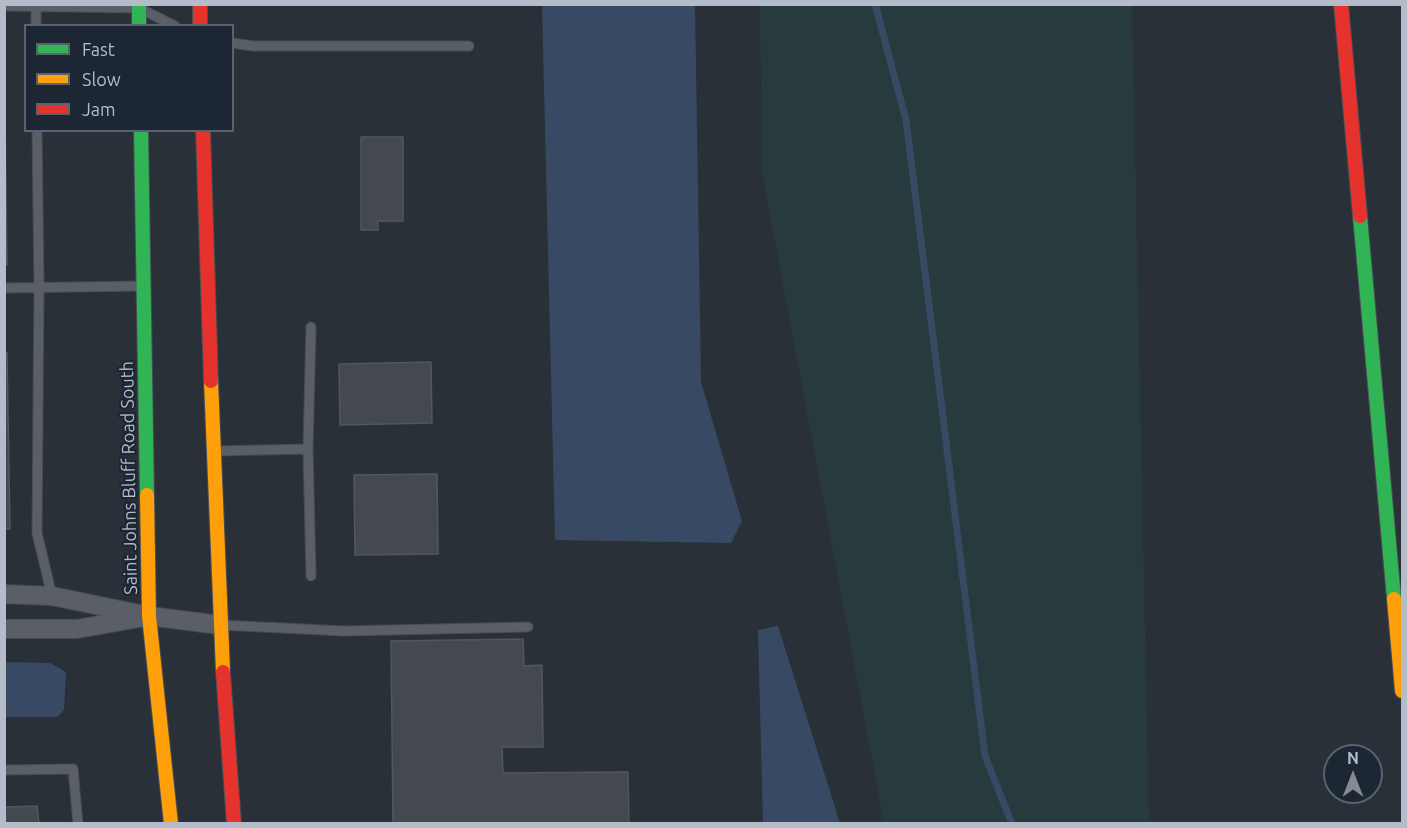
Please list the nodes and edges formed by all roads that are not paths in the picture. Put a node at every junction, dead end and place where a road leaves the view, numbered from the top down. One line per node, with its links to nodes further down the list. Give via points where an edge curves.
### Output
1 (200, 4): 9 (main road)
2 (1341, 4): 28 (main road)
3 (4, 6): 5 (lane)
4 (139, 6): 5 (lane); 7 (main road); 8 (lane)
5 (36, 7): 6 (lane)
6 (36, 24)
7 (139, 24)
8 (171, 24)
9 (200, 24)
10 (234, 43): 11 (lane)
11 (469, 46)
12 (37, 132): 16 (lane)
13 (141, 132): 15 (main road, Saint Johns Bluff Road South)
14 (202, 132): 20 (main road)
15 (144, 286): 16 (lane); 24 (main road, Saint Johns Bluff Road South)
16 (39, 287): 17 (lane); 23 (lane, via 37,533)
17 (4, 288)
18 (311, 327): 19 (lane)
19 (308, 449): 20 (lane); 21 (lane)
20 (213, 451): 25 (main road)
21 (311, 576)
22 (4, 594): 23 (street)
23 (52, 596): 24 (street)
24 (149, 616): 25 (street); 27 (street, via 76,629); 31 (main road, Saint Johns Bluff Road South)
25 (220, 625): 26 (lane, via 344,631); 32 (main road)
26 (528, 627)
27 (4, 629)
28 (1402, 691)
29 (4, 770): 30 (lane, via 73,769)
30 (78, 824)
31 (171, 824)
32 (234, 824)

